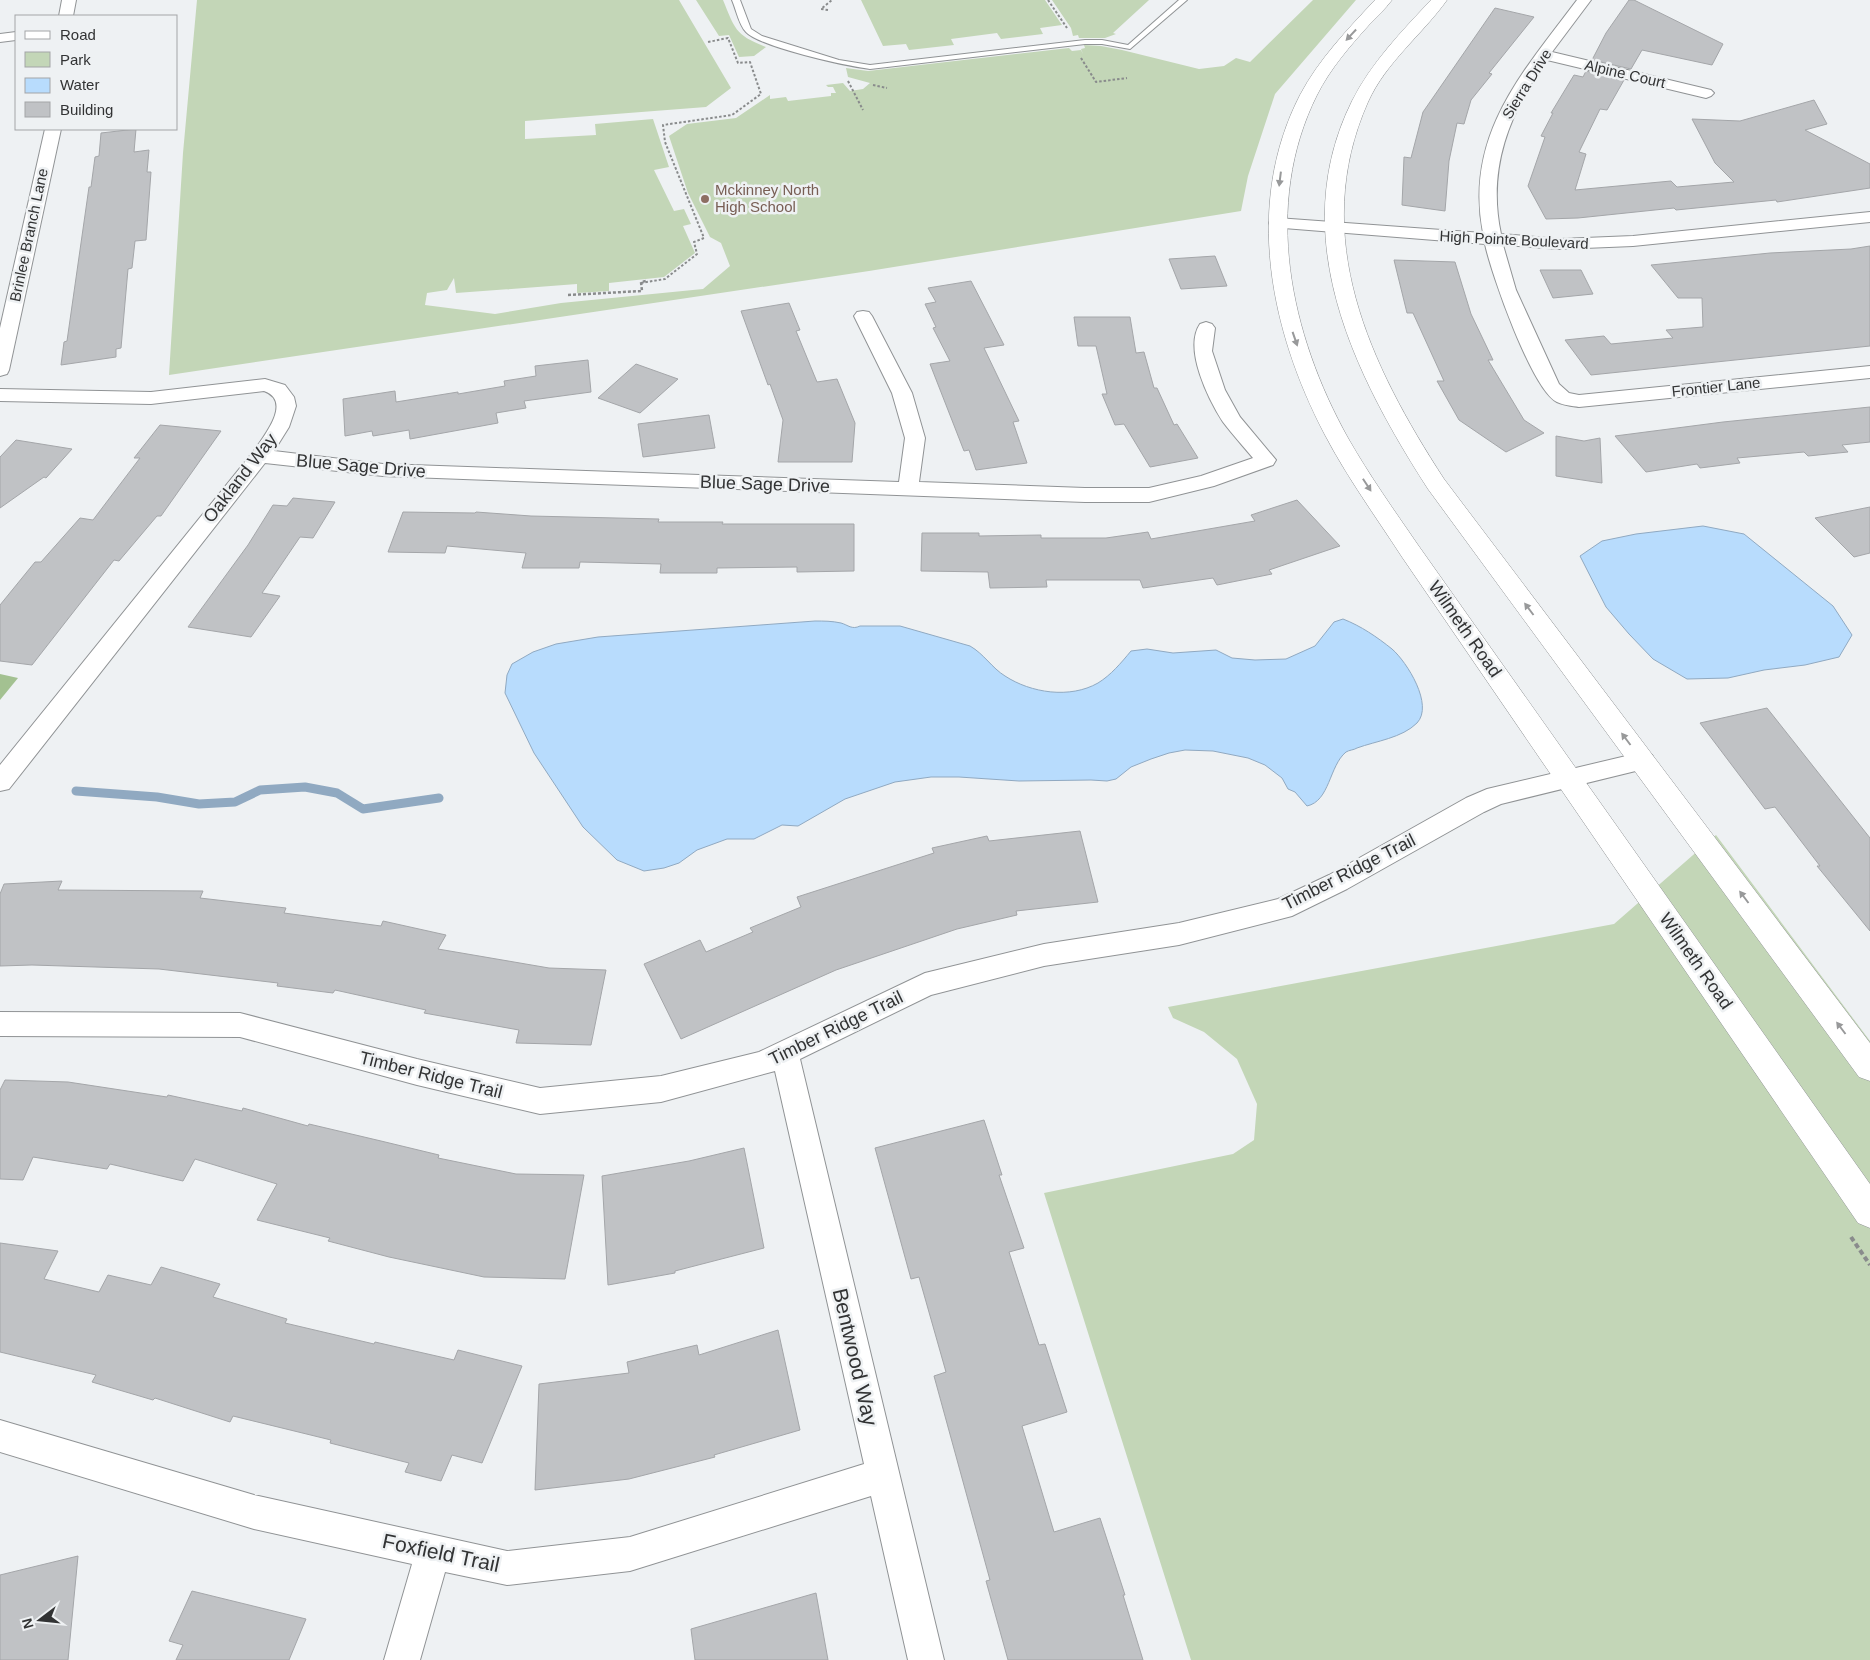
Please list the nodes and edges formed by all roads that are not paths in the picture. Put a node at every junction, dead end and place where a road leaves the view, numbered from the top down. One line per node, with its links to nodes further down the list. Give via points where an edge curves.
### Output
1 (69, 0): 7 (street)
2 (736, 0): 3 (lane, via 752,35 838,62 877,67 1072,44 1102,42 1130,47)
3 (1183, 0)
4 (1384, 0): 14 (main road, Wilmeth Road, one-way to 14, via 1330,61 1300,111 1285,151)
5 (1439, 0): 15 (main road, via 1387,60 1360,101 1345,137 1334,184)
6 (1584, 0): 10 (street, Sierra Drive)
7 (66, 15)
8 (15, 36): 9 (street)
9 (0, 38)
10 (1544, 55): 11 (street, Alpine Court); 16 (street, Sierra Drive, via 1504,118 1494,147 1488,202)
11 (1706, 93)
12 (52, 130): 19 (street, Brinlee Branch Lane)
13 (1870, 218): 16 (street, High Pointe Boulevard, via 1608,243)
14 (1277, 223): 15 (street, High Pointe Boulevard); 26 (main road, Wilmeth Road, one-way to 26, via 1279,266 1291,328 1329,422 1410,551)
15 (1334, 228): 16 (street, High Pointe Boulevard); 25 (main road, one-way to 15, via 1436,484 1396,420 1372,374 1349,314)
16 (1494, 241): 22 (street, Sierra Drive, via 1505,290 1518,320 1551,386)
17 (863, 316): 24 (street, via 902,393 915,438)
18 (1206, 328): 24 (street, Blue Sage Drive, via 1203,351 1215,390 1232,420 1266,460 1207,481 1149,495)
19 (0, 370)
20 (1870, 372): 22 (street, Frontier Lane, via 1579,401)
21 (0, 395): 23 (street, Oakland Way, via 144,398 255,386 275,387 285,396 287,408 276,435)
22 (1563, 398)
23 (260, 456): 24 (street, Blue Sage Drive, via 383,470); 27 (street, Oakland Way)
24 (908, 489)
25 (1643, 761): 26 (street, Timber Ridge Trail); 30 (main road, one-way to 25)
26 (1569, 777): 29 (street, Timber Ridge Trail, via 1518,789 1475,805 1338,882 1283,908 1179,934 1044,955 925,985); 31 (main road, Wilmeth Road)
27 (0, 782)
28 (0, 1024): 29 (street, Timber Ridge Trail, via 240,1025 540,1101 661,1089 764,1063)
29 (785, 1053): 33 (street, Bentwood Way)
30 (1870, 1067)
31 (1870, 1212)
32 (0, 1436): 34 (street, Foxfield Trail, via 254,1512)
33 (883, 1475): 34 (street, Foxfield Trail, via 630,1554 506,1568); 36 (street, Bentwood Way)
34 (433, 1552): 35 (street)
35 (402, 1660)
36 (926, 1660)

